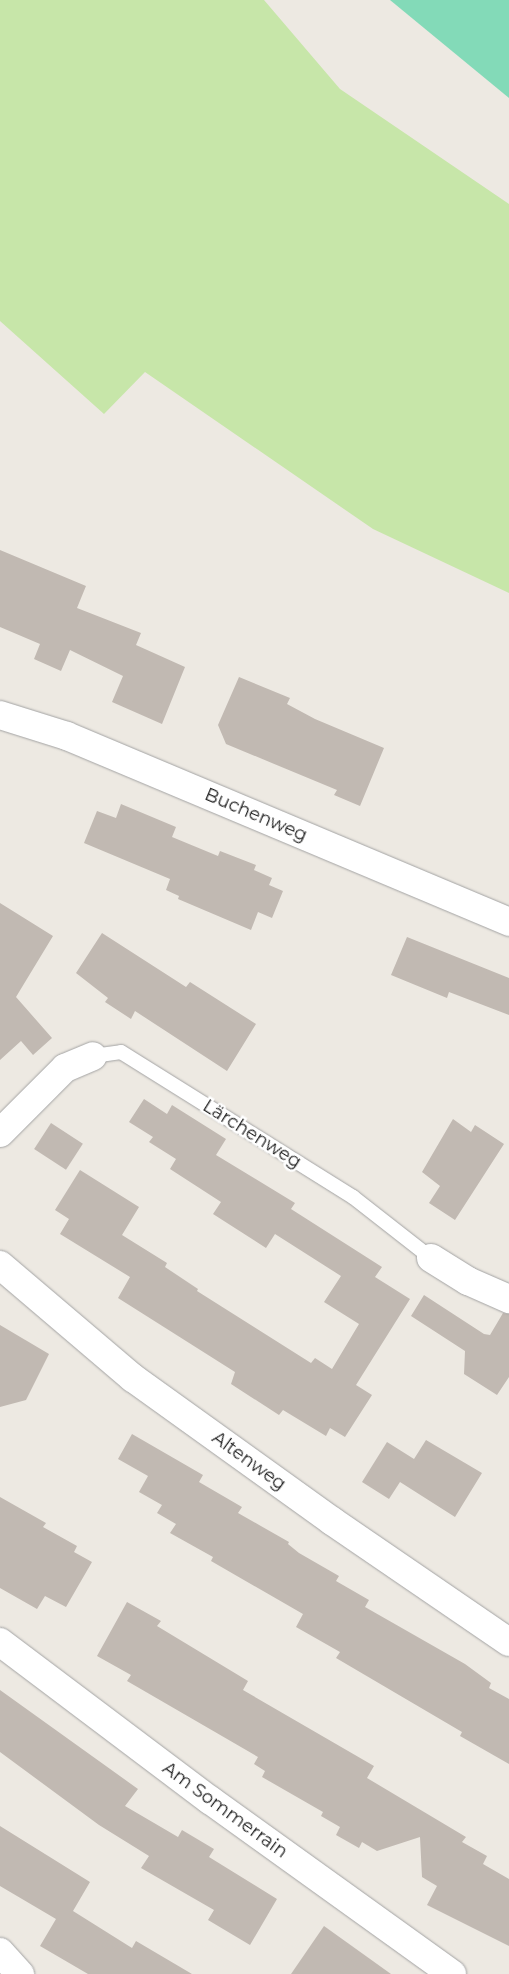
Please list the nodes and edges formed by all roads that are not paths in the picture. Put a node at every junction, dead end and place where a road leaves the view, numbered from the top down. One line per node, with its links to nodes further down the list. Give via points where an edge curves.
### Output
1 (0, 715): 2 (street, Buchenweg, via 67,736)
2 (509, 922)
3 (93, 1056): 4 (street, Lärchenweg, via 65,1068); 5 (lane, Lärchenweg, via 121,1052 353,1197)
4 (0, 1133)
5 (431, 1258): 7 (street, Lärchenweg, via 468,1281)
6 (0, 1265): 9 (street, Altenweg, via 133,1378 332,1521)
7 (509, 1299)
8 (0, 1642): 12 (street, Am Sommerrain, via 210,1800)
9 (509, 1642)
10 (0, 1952): 11 (street)
11 (20, 1974)
12 (452, 1974)

